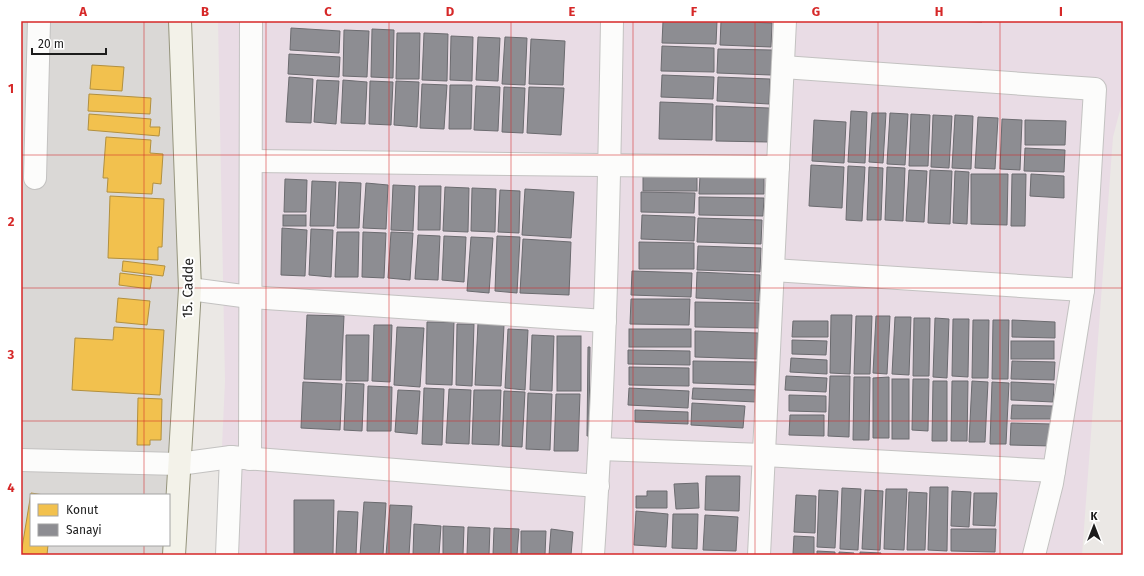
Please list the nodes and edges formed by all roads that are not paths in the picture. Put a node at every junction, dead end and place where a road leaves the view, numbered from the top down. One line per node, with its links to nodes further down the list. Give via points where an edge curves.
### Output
1 (39, 21): 10 (street)
2 (180, 21): 12 (main road, 15. Cadde)
3 (251, 21): 7 (street)
4 (612, 21): 8 (street)
5 (785, 21): 6 (street)
6 (783, 67): 9 (street); 13 (street, via 1095,89)
7 (251, 161): 8 (street); 14 (street)
8 (610, 165): 9 (street); 15 (street)
9 (778, 167): 11 (street)
10 (35, 178)
11 (773, 270): 13 (street); 17 (street)
12 (190, 289): 14 (street); 20 (main road, 15. Cadde)
13 (1083, 290): 21 (street)
14 (250, 297): 15 (street); 18 (street)
15 (604, 321): 16 (street)
16 (600, 449): 17 (street); 22 (street)
17 (764, 455): 21 (street); 26 (street)
18 (240, 458): 20 (street); 22 (street); 24 (street)
19 (21, 460): 20 (street)
20 (179, 464): 23 (main road, 15. Cadde)
21 (1054, 471): 27 (street)
22 (598, 486): 25 (street)
23 (174, 555)
24 (227, 555)
25 (593, 555)
26 (759, 555)
27 (1034, 555)

